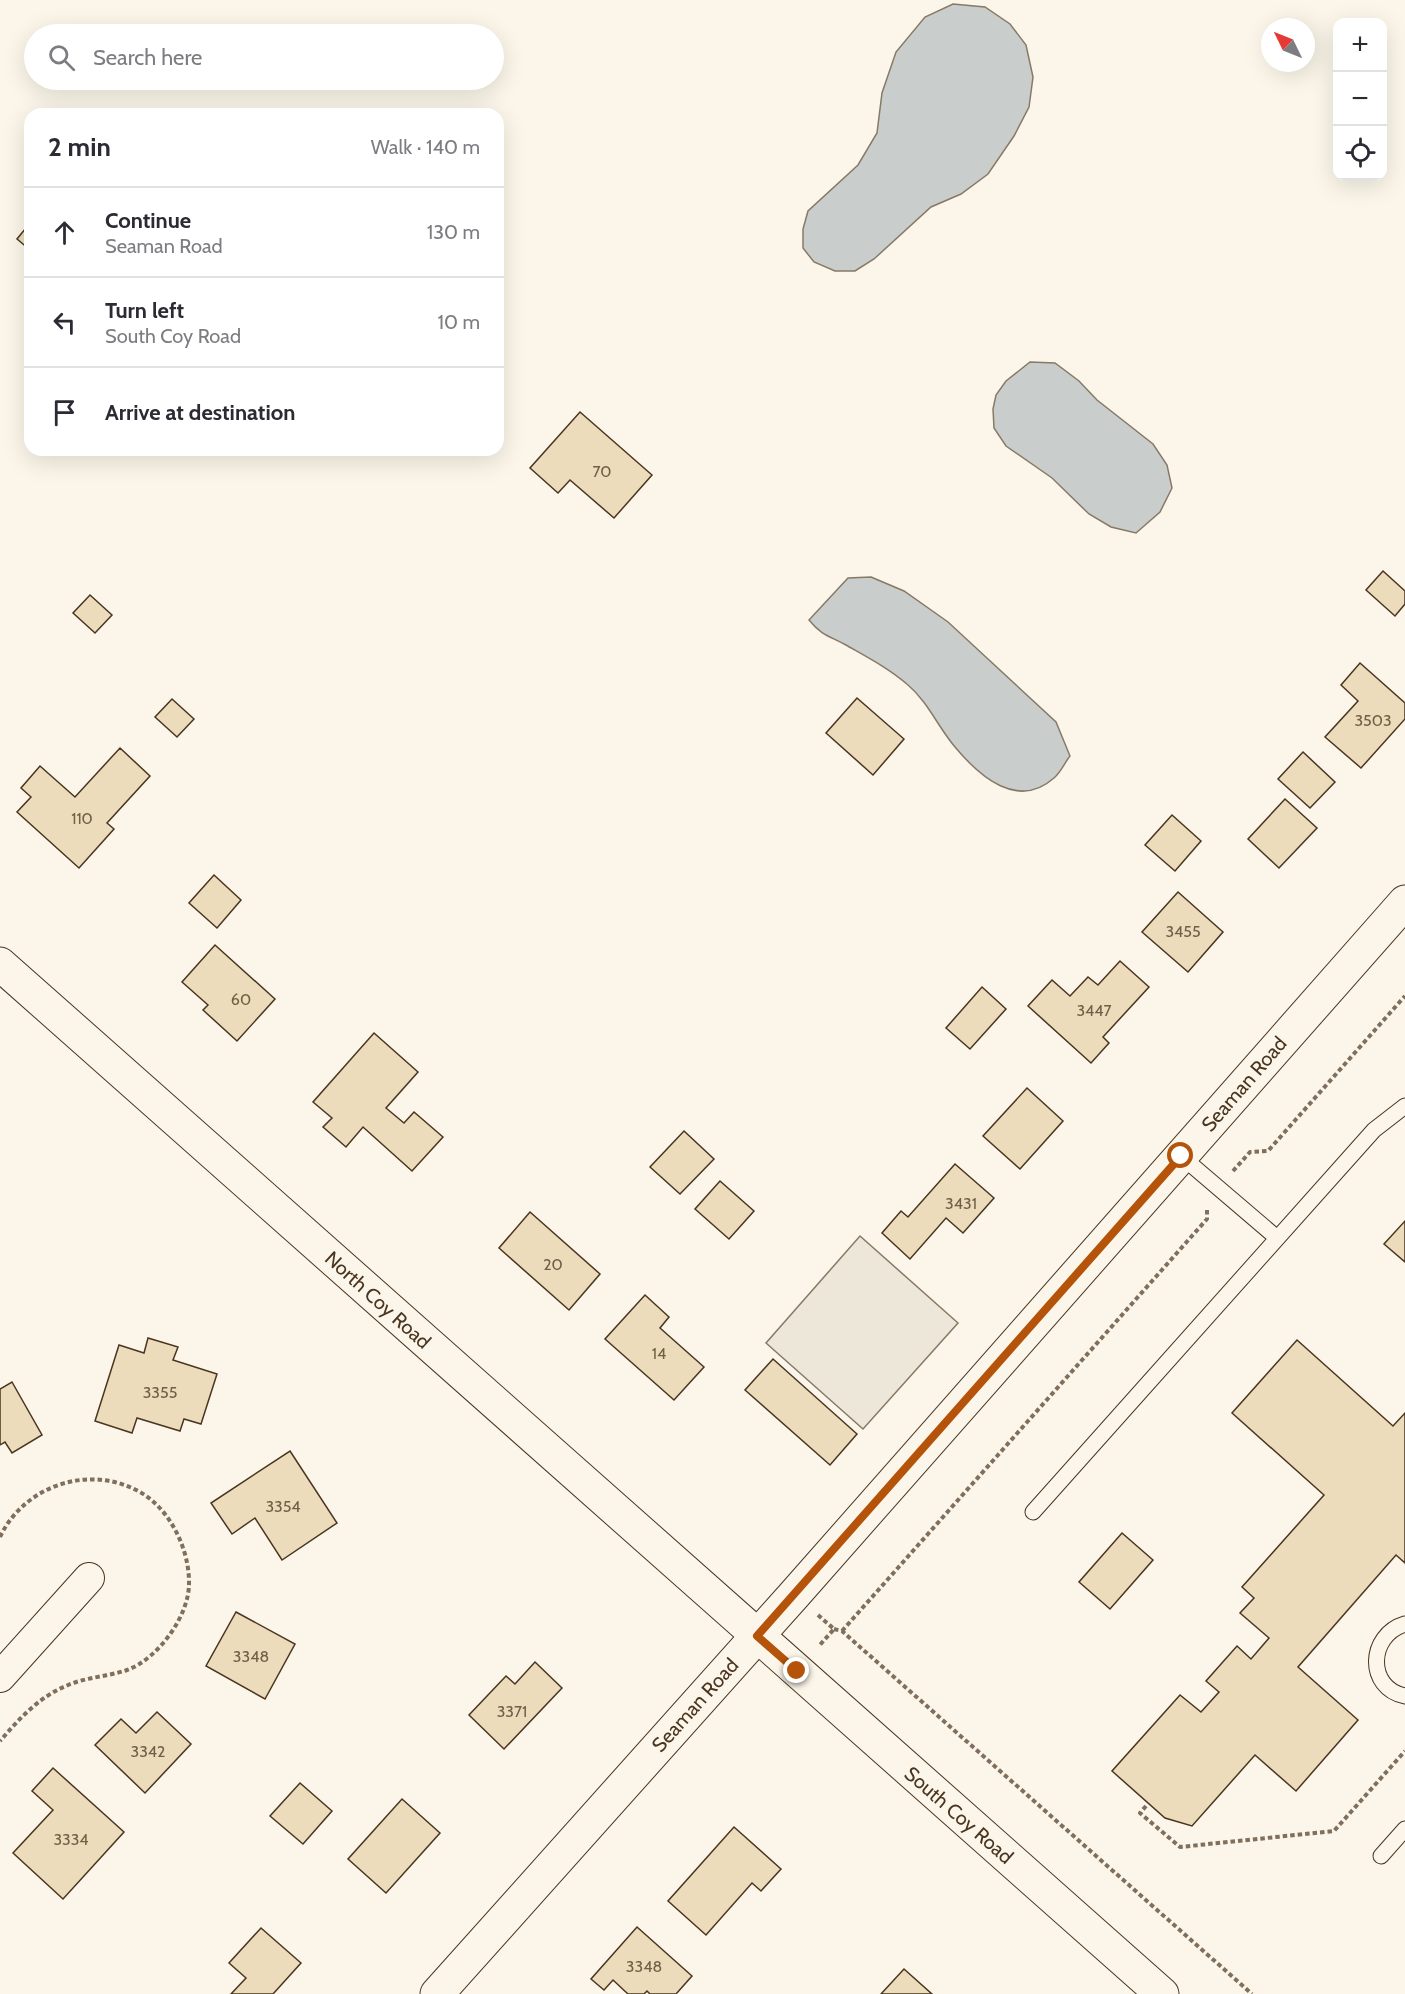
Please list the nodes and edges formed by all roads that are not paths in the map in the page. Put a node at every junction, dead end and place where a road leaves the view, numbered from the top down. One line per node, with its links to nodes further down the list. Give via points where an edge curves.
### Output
1 (1405, 902): 4 (street, Seaman Road)
2 (0, 964): 9 (street, North Coy Road)
3 (1405, 1106): 5 (lane, via 1374,1130)
4 (1181, 1156): 5 (lane); 9 (street, Seaman Road)
5 (1277, 1238): 6 (lane)
6 (1034, 1512)
7 (89, 1578): 10 (street)
8 (1405, 1624): 11 (lane, via 1387,1634 1376,1655 1381,1679 1389,1689)
9 (757, 1636): 14 (street, Seaman Road); 15 (street, South Coy Road)
10 (0, 1677)
11 (1405, 1696)
12 (1405, 1829): 13 (lane)
13 (1381, 1856)
14 (437, 1994)
15 (1161, 1994)

